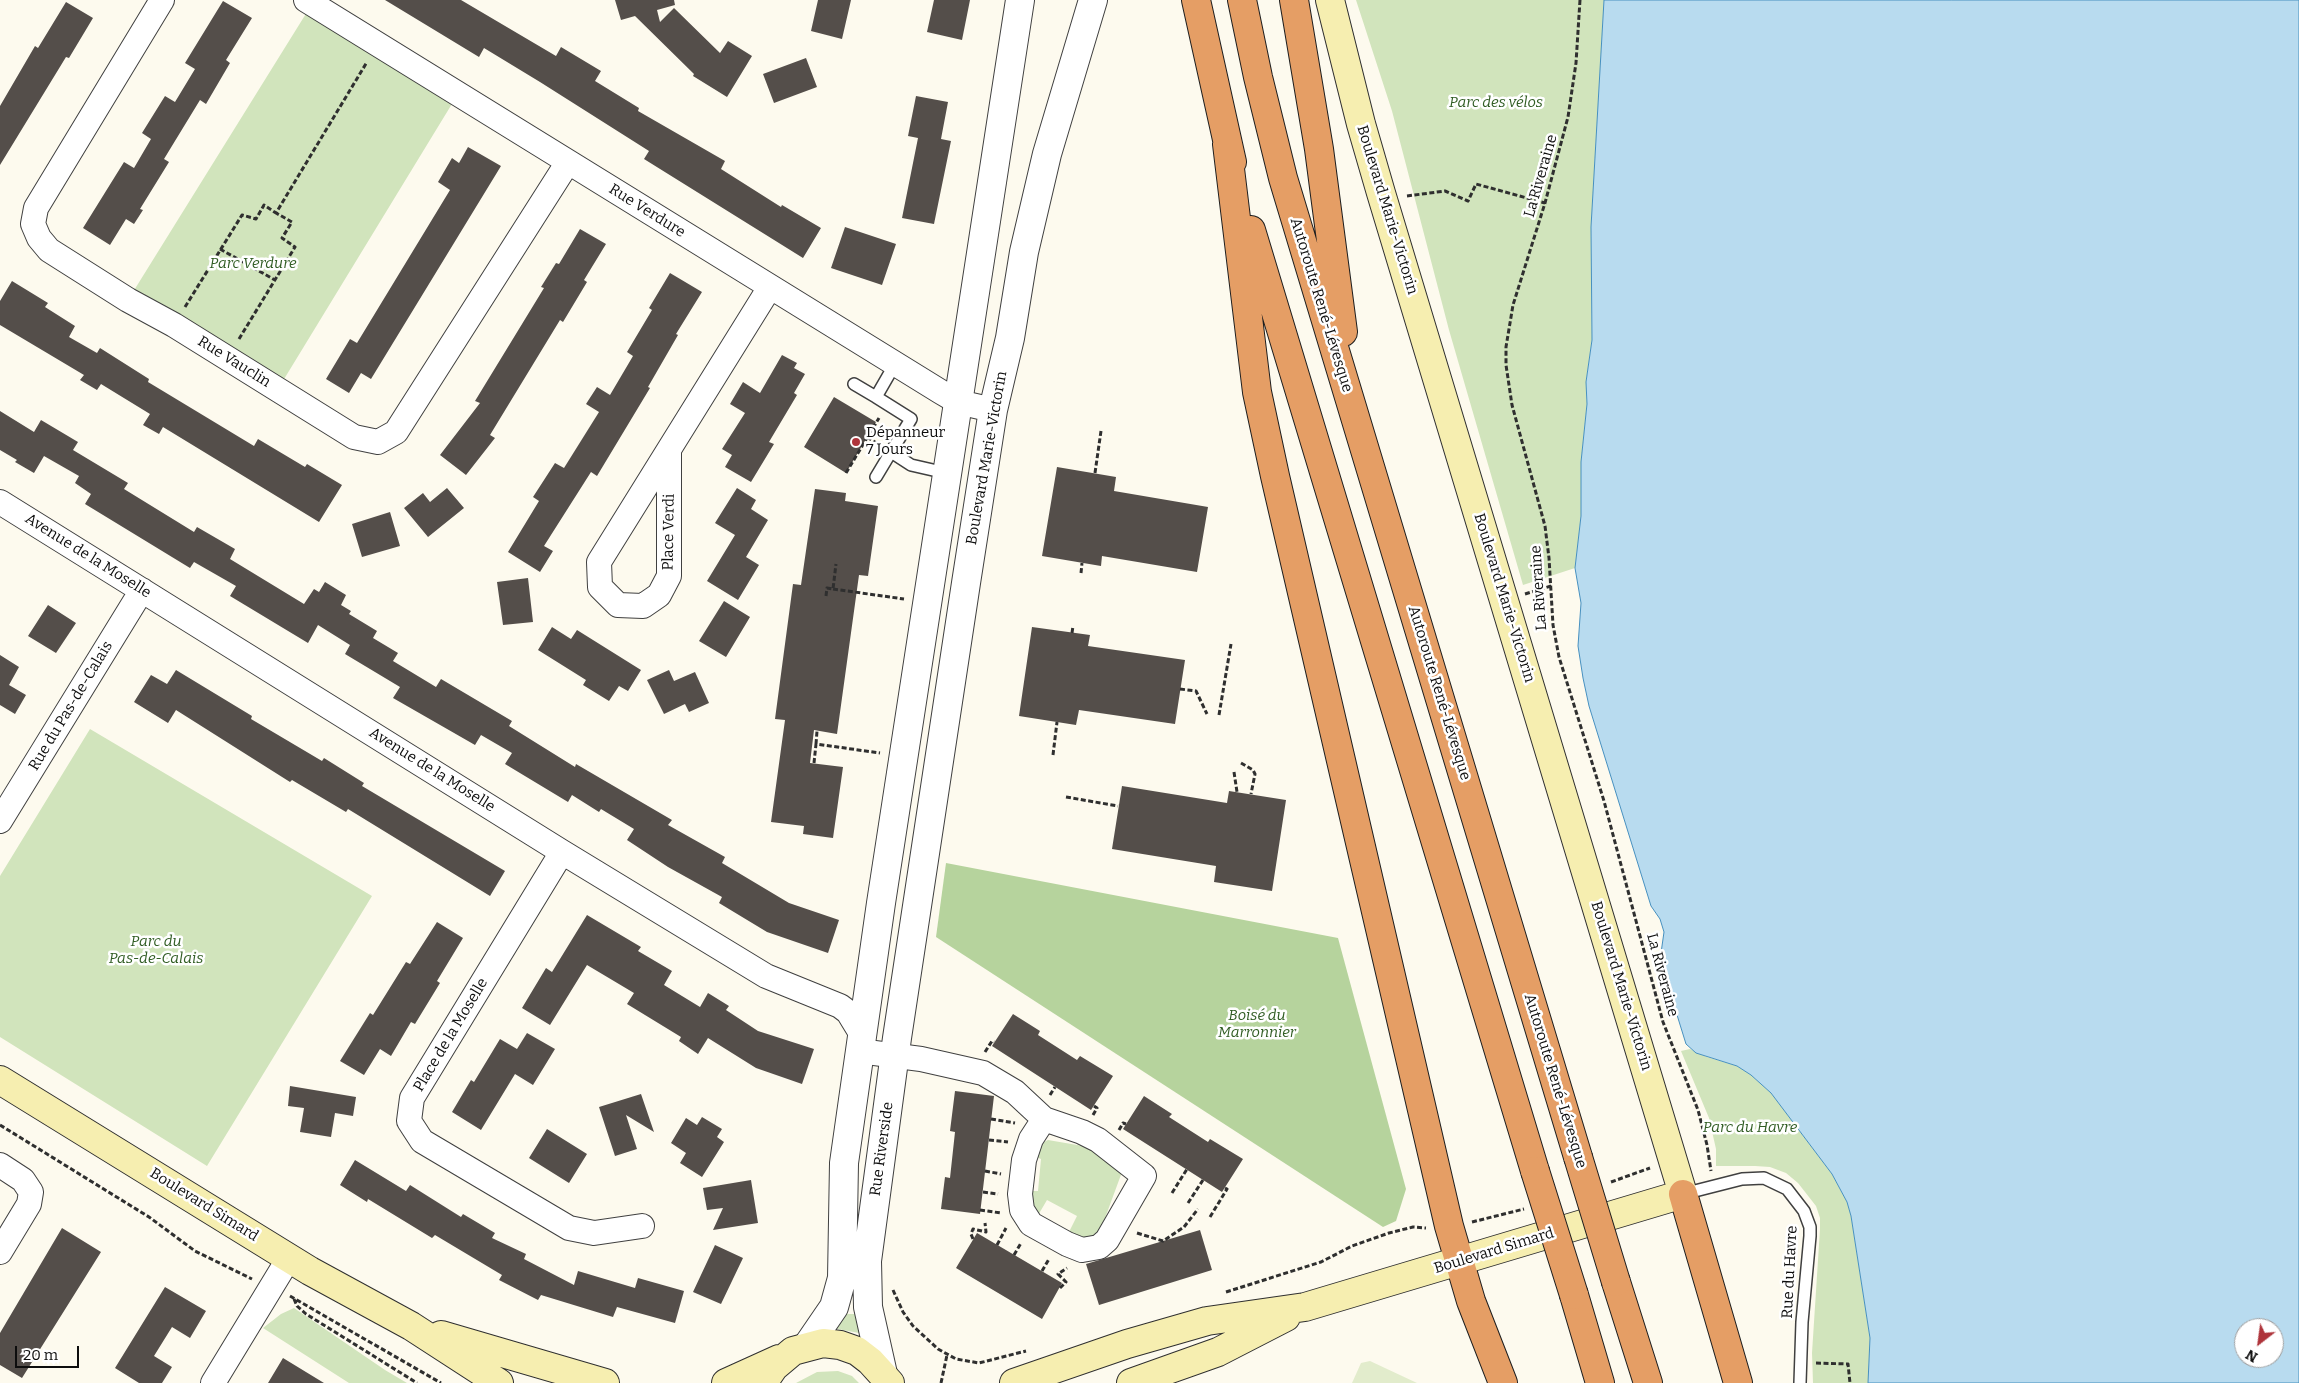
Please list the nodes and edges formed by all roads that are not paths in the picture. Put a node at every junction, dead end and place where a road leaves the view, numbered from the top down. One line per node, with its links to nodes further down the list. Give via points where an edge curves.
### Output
1 (162, 0): 10 (street, Rue Vauclin, via 36,208 32,224 49,250 354,437 378,442 396,432)
2 (306, 0): 10 (street, Rue Verdure)
3 (1020, 0): 15 (street)
4 (1093, 0): 16 (street, Boulevard Marie-Victorin, via 1043,170)
5 (1196, 0): 9 (highway)
6 (1242, 0): 17 (highway, Autoroute René-Lévesque, via 1283,178)
7 (1294, 0): 17 (highway, via 1319,149)
8 (1330, 0): 32 (main road, Boulevard Marie-Victorin, via 1360,124)
9 (1227, 144): 36 (highway, via 1257,392); 49 (highway, bridge, via 1274,309)
10 (568, 162): 11 (street, Rue Verdure)
11 (770, 287): 12 (street, Rue Verdure); 18 (street, Place Verdi)
12 (895, 364): 14 (lane); 15 (street, Rue Verdure)
13 (854, 384): 14 (lane)
14 (876, 397): 19 (lane, via 911,419)
15 (958, 402): 16 (street, Rue Verdure); 20 (street)
16 (993, 410): 26 (street, Boulevard Marie-Victorin)
17 (1354, 413): 50 (highway, Autoroute René-Lévesque, bridge)
18 (669, 450): 18 (street, Place Verdi, via 599,562 600,587 618,605 643,606 659,595 669,576)
19 (891, 452): 20 (lane, via 911,465); 21 (lane)
20 (946, 473): 27 (street)
21 (876, 477)
22 (0, 502): 23 (street, Avenue de la Moselle)
23 (142, 590): 24 (street, Rue du Pas-de-Calais); 25 (street, Avenue de la Moselle)
24 (0, 821)
25 (562, 852): 27 (street, Avenue de la Moselle, via 766,976 845,1009); 33 (street, Place de la Moselle, via 412,1098 409,1121 422,1141 570,1228 594,1233)
26 (915, 924): 28 (street, Rue Riverside)
27 (861, 1043): 28 (street); 39 (street, via 842,1181 844,1260 841,1288 834,1307)
28 (895, 1056): 30 (street, via 983,1073 1015,1092); 40 (street, Rue Riverside, via 866,1278 870,1325)
29 (0, 1080): 35 (main road, Boulevard Simard)
30 (1044, 1119): 30 (street, via 1024,1160 1020,1194 1022,1210 1031,1224 1076,1248 1099,1248 1107,1240 1144,1176 1098,1140)
31 (0, 1165): 34 (street, via 23,1180 31,1192 29,1204)
32 (1683, 1194): 36 (main road, Boulevard Simard); 51 (highway); 52 (lane, Rue du Havre, via 1742,1179 1764,1178 1787,1189 1804,1211 1810,1236 1801,1331)
33 (642, 1226)
34 (0, 1252)
35 (289, 1258): 38 (main road, Boulevard Simard); 41 (street)
36 (1459, 1262): 37 (main road, Boulevard Simard); 48 (highway)
37 (1305, 1307): 46 (main road, Boulevard Simard, via 1207,1321 1093,1354); 47 (main road, Boulevard Simard, via 1218,1352)
38 (410, 1326): 42 (main road, Boulevard Simard); 43 (main road, Boulevard Simard)
39 (797, 1350): 40 (main road, via 823,1343 849,1348 870,1361); 44 (main road); 45 (main road, via 774,1367)
40 (886, 1378)
41 (213, 1383)
42 (500, 1383)
43 (605, 1383)
44 (726, 1383)
45 (763, 1383)
46 (1014, 1383)
47 (1131, 1383)
48 (1503, 1383)
49 (1600, 1383)
50 (1648, 1383)
51 (1738, 1383)
52 (1800, 1383)

